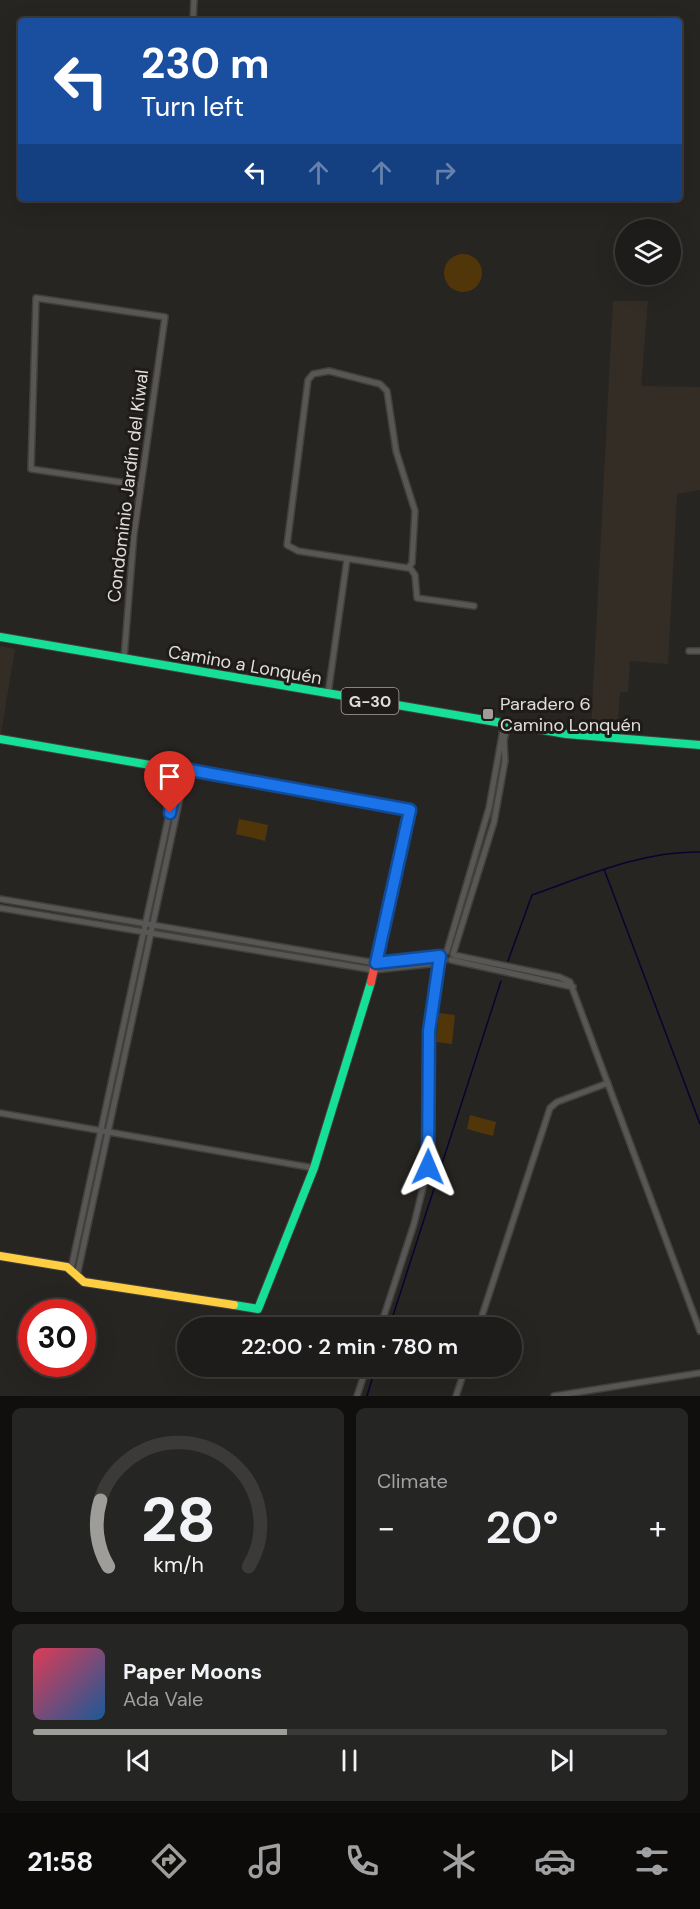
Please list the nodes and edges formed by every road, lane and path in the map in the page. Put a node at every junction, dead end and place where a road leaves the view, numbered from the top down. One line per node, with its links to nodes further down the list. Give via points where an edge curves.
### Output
1 (194, 0): 2 (street)
2 (193, 18)
3 (140, 485): 3 (street, Condominio Jardín del Kiwal, via 165,317 36,298 31,470); 10 (street, Condominio Jardín del Kiwal)
4 (347, 559): 5 (street); 5 (street, via 293,549 286,543 309,380 313,374 329,371 380,384 387,391 396,451 415,511); 11 (street)
5 (410, 568): 6 (street, via 415,575 417,598)
6 (474, 606)
7 (0, 637): 10 (street, Camino a Lonquén / G-30)
8 (689, 651): 9 (street)
9 (700, 651)
10 (124, 660): 11 (street, Camino a Lonquén / G-30)
11 (328, 694): 12 (street, Camino a Lonquén / G-30)
12 (506, 724): 14 (street, Camino a Lonquén / G-30); 22 (street, via 489,808)
13 (0, 739): 15 (street)
14 (700, 746)
15 (182, 769): 18 (street); 19 (street); 23 (street, via 410,810)
16 (0, 899): 18 (street)
17 (0, 908): 20 (street)
18 (147, 924): 19 (street); 20 (street)
19 (154, 925): 21 (street); 23 (street)
20 (145, 932): 21 (street); 26 (street)
21 (152, 934): 23 (street); 27 (street)
22 (447, 957): 23 (street); 24 (street, via 570,982); 32 (street, via 429,1031 428,1167)
23 (375, 967): 28 (street)
24 (608, 1083): 33 (street, via 557,1102 548,1112); 34 (street)
25 (0, 1113): 26 (street)
26 (101, 1130): 27 (street); 30 (street)
27 (109, 1131): 28 (street); 31 (street)
28 (314, 1168): 31 (street, via 258,1309)
29 (0, 1256): 30 (street)
30 (71, 1269): 31 (street)
31 (77, 1278)
32 (384, 1317)
33 (482, 1317)
34 (700, 1331)
35 (700, 1373): 40 (street)
36 (363, 1377): 38 (street)
37 (462, 1377): 39 (street)
38 (357, 1396)
39 (456, 1396)
40 (554, 1396)

